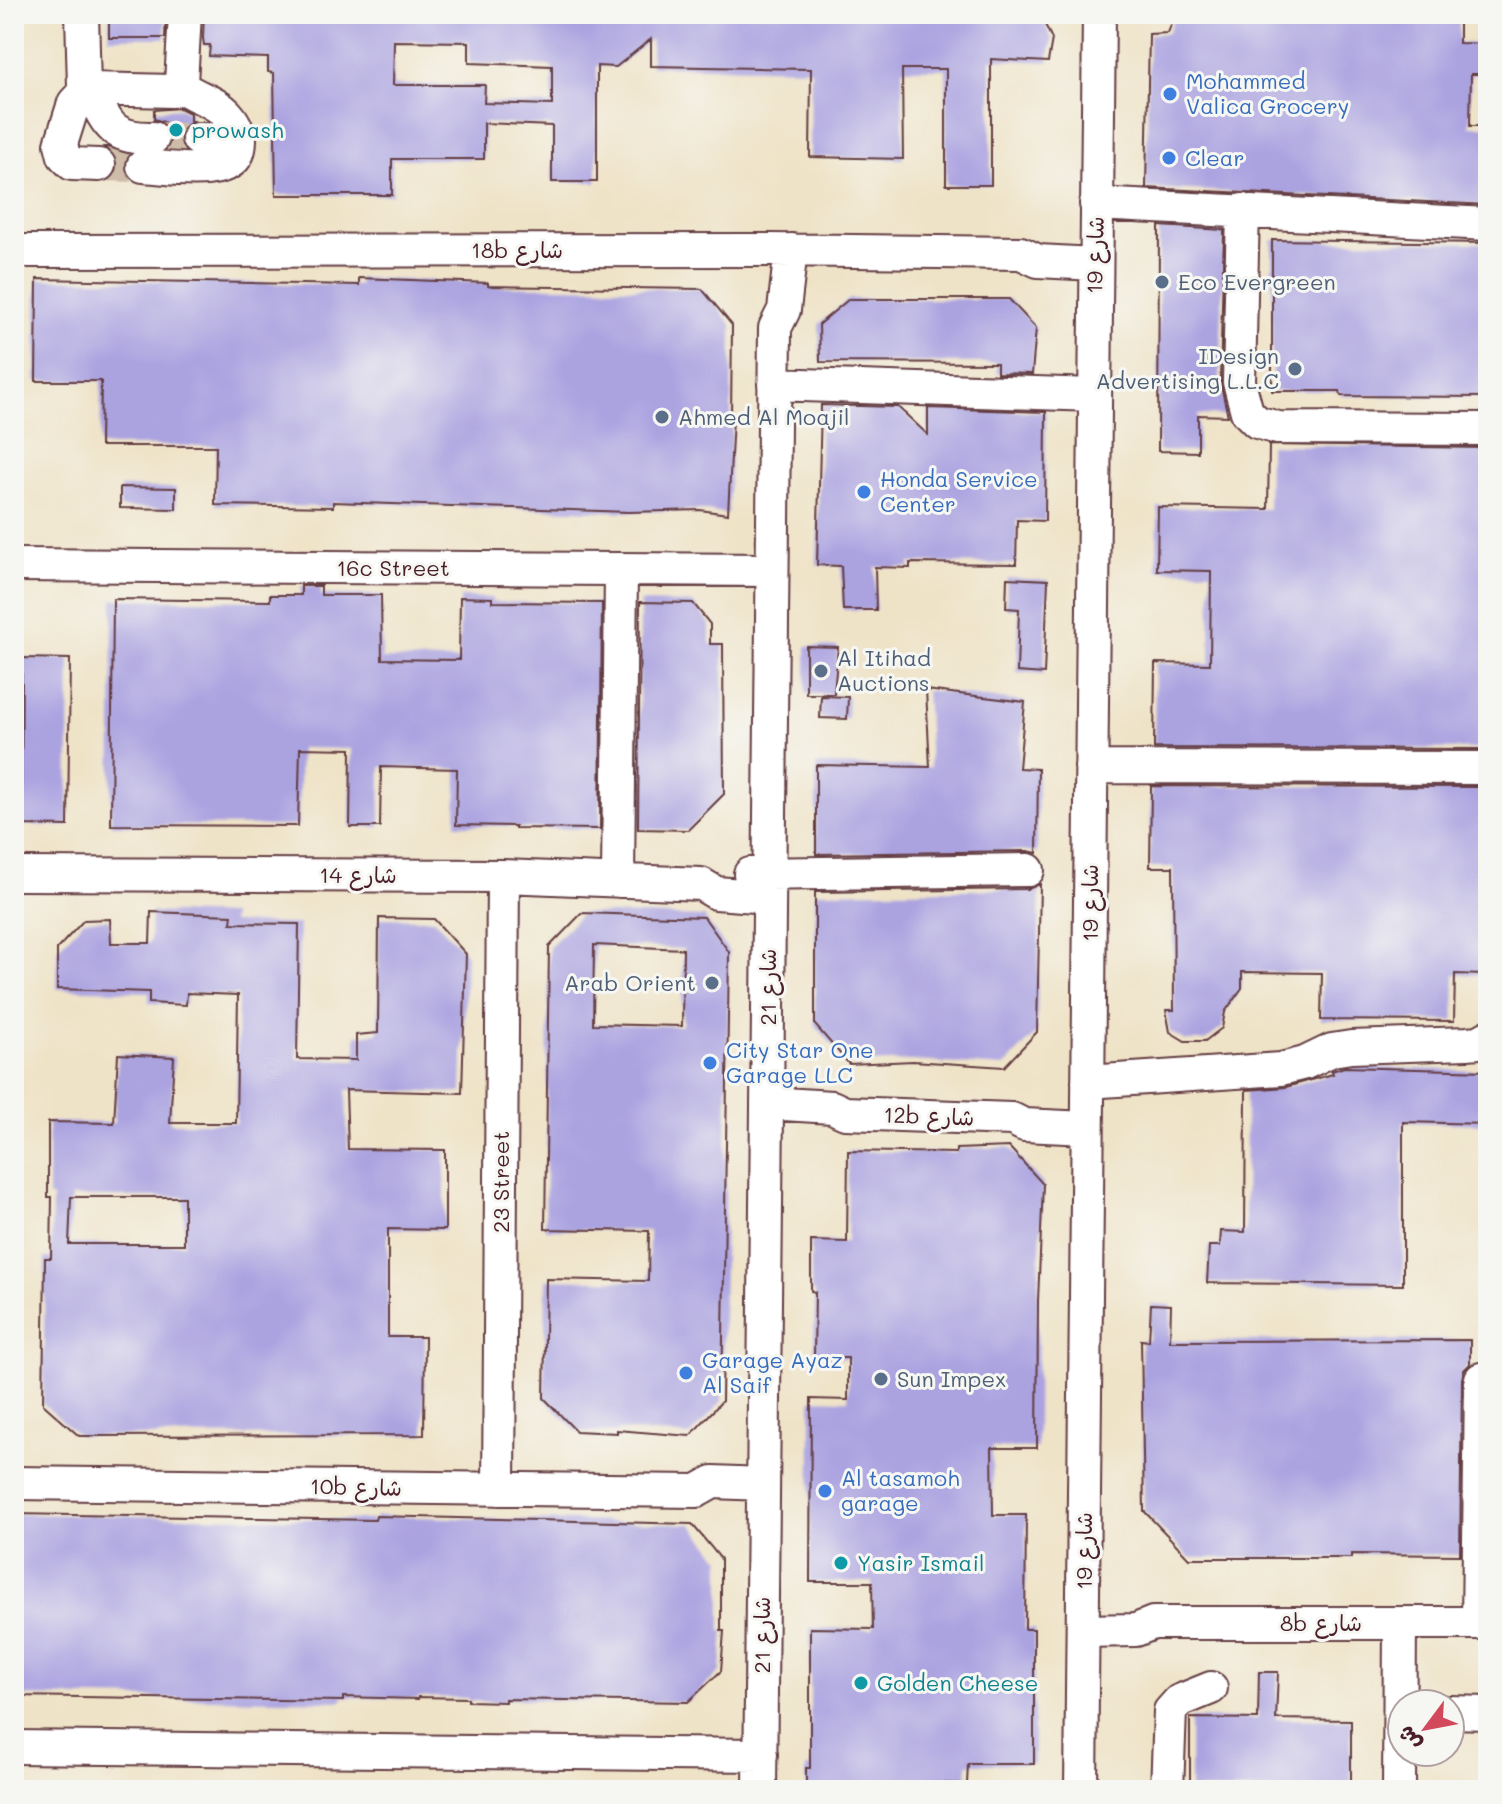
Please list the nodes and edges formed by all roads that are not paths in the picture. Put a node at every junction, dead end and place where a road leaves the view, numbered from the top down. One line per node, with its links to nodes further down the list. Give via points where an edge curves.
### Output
1 (82, 14): 5 (street, via 83,81)
2 (185, 14): 4 (street)
3 (1098, 15): 9 (street, شارع 19)
4 (181, 86): 5 (street, via 173,91); 7 (street, via 227,114)
5 (89, 89): 7 (street, via 118,133 136,139 148,152 217,169 238,154); 8 (street, via 74,103 61,144 72,164)
6 (198, 139): 7 (street)
7 (240, 140)
8 (99, 165)
9 (1096, 204): 10 (street); 14 (street, شارع 19)
10 (1243, 210): 11 (street); 17 (street, via 1239,382 1247,412 1257,422 1278,428)
11 (1488, 224)
12 (780, 250): 13 (street, 18b شارع); 14 (street, 18b شارع, via 1021,253 1038,261); 15 (street, شارع 21, via 784,310 775,328)
13 (14, 251)
14 (1095, 255): 16 (street, شارع 19)
15 (774, 384): 16 (street); 20 (street, شارع 21)
16 (1094, 395): 21 (street, شارع 19)
17 (1488, 429)
18 (14, 565): 19 (street, 16c Street)
19 (621, 569): 20 (street, 16c Street); 26 (street)
20 (772, 570): 27 (street, شارع 21)
21 (1091, 767): 22 (street); 29 (street, شارع 19)
22 (1488, 768)
23 (1028, 870): 27 (street, شارع 14)
24 (14, 874): 25 (street, شارع 14)
25 (503, 876): 26 (street, شارع 14); 33 (street, 23 Street)
26 (618, 881): 27 (street, شارع 14, via 701,884 716,893)
27 (769, 886): 30 (street, شارع 21)
28 (1488, 1037): 29 (street, 12b شارع, via 1467,1043 1341,1048 1281,1069)
29 (1088, 1107): 30 (street, 12b شارع, via 1024,1125 1012,1119 845,1113 828,1107); 35 (street, شارع 19)
30 (767, 1113): 34 (street, شارع 21)
31 (1481, 1379): 37 (street)
32 (14, 1483): 33 (street, 10b شارع)
33 (499, 1489): 34 (street, 10b شارع, via 697,1491 712,1500)
34 (763, 1495): 43 (street, شارع 21)
35 (1083, 1620): 36 (street, 8b شارع, via 1130,1631 1153,1623); 46 (street, شارع 19)
36 (1400, 1623): 37 (street, 8b شارع); 39 (street)
37 (1483, 1623)
38 (1211, 1688): 47 (street, via 1179,1701 1170,1711)
39 (1401, 1688)
40 (1466, 1712): 41 (street)
41 (1488, 1713)
42 (14, 1747): 43 (street)
43 (761, 1755): 45 (street, شارع 21)
44 (1400, 1768): 48 (street)
45 (760, 1790)
46 (1081, 1790)
47 (1167, 1790)
48 (1399, 1790)

